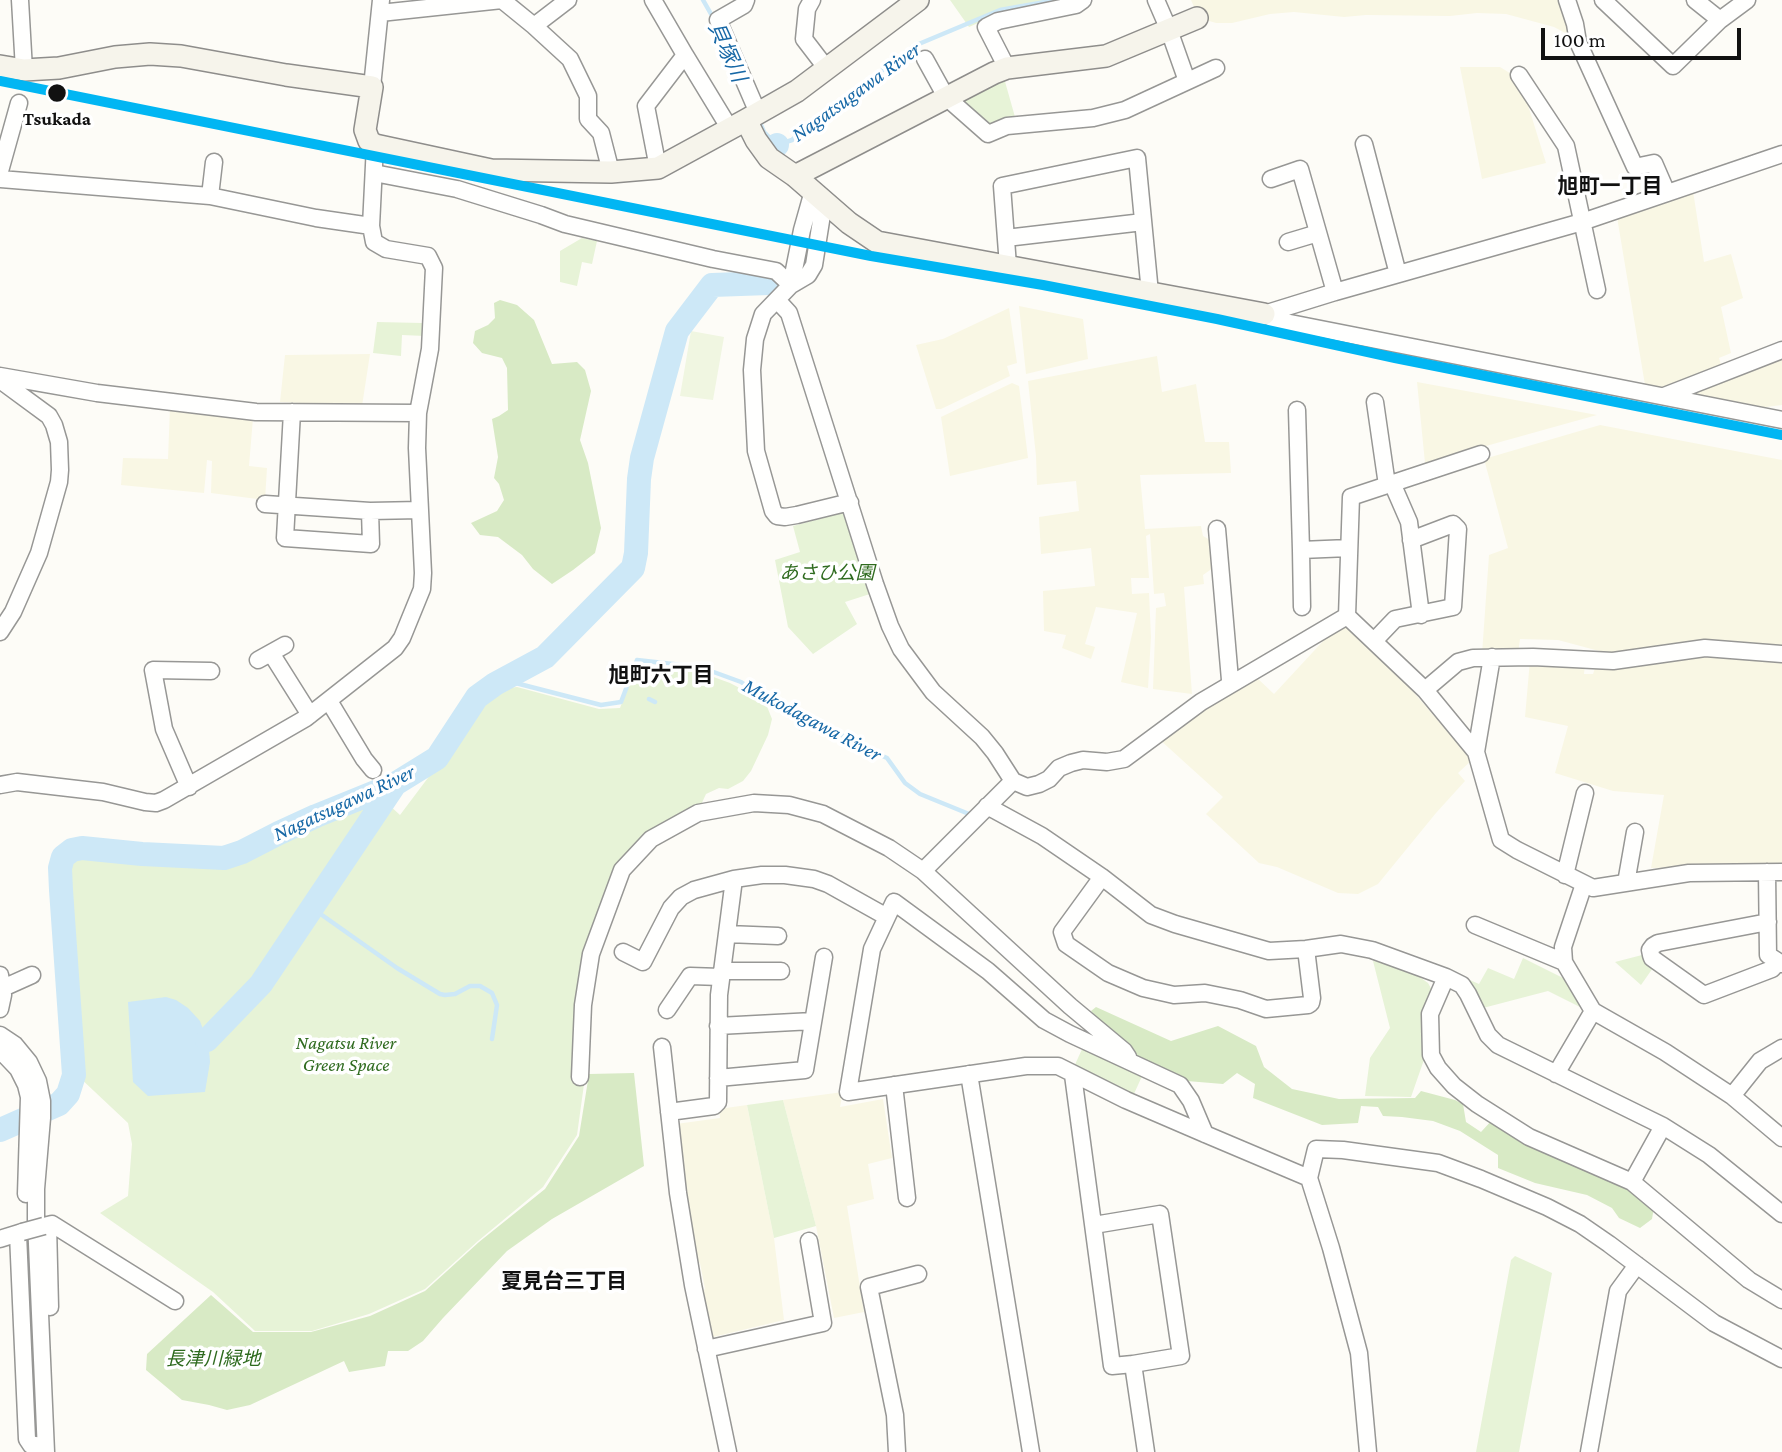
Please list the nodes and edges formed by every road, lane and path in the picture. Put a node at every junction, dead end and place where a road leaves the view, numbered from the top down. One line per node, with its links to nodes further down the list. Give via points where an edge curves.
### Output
1 (20, 0): 24 (street)
2 (568, 0): 16 (street)
3 (653, 0): 18 (street)
4 (746, 0): 30 (street, via 718,20)
5 (812, 0): 23 (street, via 804,39)
6 (918, 0): 23 (street)
7 (1083, 0): 21 (street, via 986,27)
8 (1156, 0): 17 (street)
9 (1567, 0): 42 (street, via 1578,42 1635,167 1654,163)
10 (1603, 0): 15 (street, via 1673,66)
11 (1695, 0): 15 (street)
12 (1747, 0): 15 (street)
13 (381, 6): 16 (street, via 502,0); 27 (street)
14 (1197, 18): 17 (street)
15 (1720, 20)
16 (534, 26): 37 (street, via 570,59 588,96 588,119 601,132)
17 (1169, 30): 21 (street, via 1106,56); 26 (street)
18 (685, 55): 30 (street); 35 (street, via 646,106)
19 (925, 59): 28 (street)
20 (0, 66): 24 (street)
21 (1007, 68): 28 (street)
22 (1216, 68): 26 (street)
23 (827, 69): 30 (street)
24 (24, 70): 27 (street, via 150,54)
25 (1519, 75): 46 (street, via 1566,145)
26 (1187, 82): 28 (street, via 1125,110 1093,118 1007,126 988,134)
27 (372, 86): 32 (street, via 365,130)
28 (946, 97): 39 (street)
29 (19, 103): 36 (street)
30 (745, 121): 35 (street); 39 (street, via 769,158)
31 (1364, 144): 52 (street)
32 (375, 145): 37 (street, via 491,170); 38 (street)
33 (1782, 154): 42 (street)
34 (214, 162): 43 (street)
35 (658, 168): 37 (street)
36 (0, 171)
37 (611, 172)
38 (374, 173): 47 (street); 53 (street, via 457,190 565,224 776,271)
39 (795, 176): 44 (street)
40 (0, 179): 43 (street)
41 (1272, 179): 48 (street, via 1300,169)
42 (1667, 193): 46 (street)
43 (210, 196): 47 (street)
44 (818, 197): 51 (street, via 877,242); 53 (street, via 802,230)
45 (1143, 222): 49 (street); 49 (street, via 1136,159 1002,186); 56 (street)
46 (1582, 222): 52 (street); 54 (street)
47 (370, 226): 65 (street, via 374,243 428,256 434,268 430,349)
48 (1318, 233): 50 (street); 55 (street)
49 (1006, 238): 51 (street)
50 (1288, 242)
51 (1008, 266): 56 (street)
52 (1398, 274): 55 (street)
53 (791, 285): 57 (street)
54 (1597, 290)
55 (1335, 292): 58 (street)
56 (1150, 293): 58 (street)
57 (777, 300): 69 (street, via 789,313); 69 (street, via 763,314 752,370 756,451 773,511 785,517)
58 (1264, 314): 61 (street, via 1275,320)
59 (1782, 350): 61 (street)
60 (0, 378): 64 (street, via 256,412); 81 (street, via 49,416 59,442 60,470 39,553)
61 (1662, 397): 66 (street)
62 (1375, 402): 68 (street)
63 (1297, 410): 77 (street)
64 (292, 412): 65 (street); 71 (street)
65 (418, 412): 72 (street)
66 (1782, 420)
67 (1481, 454): 68 (street)
68 (1390, 484): 75 (street, via 1409,522); 76 (street, via 1350,497)
69 (850, 502): 93 (street, via 901,649 933,692 989,745)
70 (265, 504): 71 (street)
71 (287, 506): 73 (street); 73 (street, via 285,538 371,544)
72 (420, 510): 73 (street); 89 (street, via 422,589 402,638)
73 (370, 511)
74 (1217, 529): 87 (street)
75 (1411, 540): 79 (street); 79 (street, via 1453,524 1458,529 1452,607)
76 (1349, 548): 77 (street); 80 (street)
77 (1301, 550): 78 (street)
78 (1302, 607)
79 (1421, 615): 82 (street, via 1395,619)
80 (1347, 616): 82 (street); 87 (street)
81 (0, 632)
82 (1374, 640): 88 (street)
83 (271, 653): 90 (street)
84 (1782, 654): 85 (street, via 1705,649 1613,661)
85 (1492, 657): 88 (street, via 1458,662); 91 (street)
86 (211, 671): 95 (street, via 153,670 164,729)
87 (1232, 683): 93 (street, via 1124,759 1071,763 1039,784)
88 (1425, 690): 91 (street)
89 (329, 701): 90 (street); 92 (street)
90 (310, 715): 95 (street)
91 (1476, 752): 101 (street, via 1501,840)
92 (373, 770)
93 (1013, 781): 97 (street)
94 (0, 785): 95 (street, via 17,782 156,803)
95 (189, 787)
96 (1585, 793): 101 (street)
97 (987, 806): 99 (street); 102 (street, via 1042,835)
98 (1635, 832): 104 (street)
99 (923, 871): 130 (street, via 1124,1051); 134 (street, via 842,823 789,805 754,803 708,811 670,827 651,839 622,870 590,954)
100 (1774, 872): 104 (street, via 1689,873); 107 (street)
101 (1565, 875): 105 (street)
102 (1102, 877): 111 (street, via 1152,915 1175,924 1269,951); 111 (street, via 1062,932 1066,944 1108,973 1143,988 1174,995 1205,993 1266,1009 1308,1005)
103 (734, 879): 106 (street, via 762,875 814,879); 109 (street); 112 (street, via 681,897 643,962)
104 (1626, 883): 105 (street, via 1593,888)
105 (1584, 884): 114 (street, via 1563,947)
106 (887, 917): 130 (street, via 894,902 988,971 1044,1020); 136 (street, via 872,949 848,1092)
107 (1768, 922): 115 (street, via 1768,955); 115 (street, via 1658,943 1651,955 1703,995)
108 (1475, 925): 114 (street)
109 (727, 934): 110 (street); 117 (street)
110 (778, 936)
111 (1306, 949): 119 (street, via 1341,944 1373,950)
112 (623, 952)
113 (824, 957): 124 (street)
114 (1564, 962): 123 (street)
115 (1780, 963)
116 (781, 971): 117 (street)
117 (721, 974): 122 (street, via 690,976); 125 (street)
118 (32, 975): 120 (street)
119 (1446, 976): 133 (street, via 1462,985 1498,1045); 144 (street, via 1430,1014 1431,1055 1454,1086 1529,1137)
120 (1, 981): 121 (street)
121 (0, 1009)
122 (667, 1010)
123 (1593, 1011): 133 (street); 137 (street)
124 (813, 1021): 125 (street); 135 (street, via 805,1070)
125 (719, 1026): 135 (street)
126 (0, 1035): 138 (street, via 29,1062 38,1081)
127 (662, 1047): 139 (street)
128 (1782, 1048): 137 (street, via 1760,1062)
129 (0, 1050): 138 (street, via 19,1069)
130 (1131, 1063): 141 (street, via 1180,1085)
131 (969, 1074): 132 (street, via 1026,1066 1058,1066); 136 (street); 162 (street)
132 (1073, 1074): 141 (street); 147 (street)
133 (1556, 1074): 140 (street)
134 (580, 1077)
135 (718, 1078): 139 (street, via 714,1106)
136 (894, 1085): 145 (street)
137 (1732, 1096): 142 (street)
138 (36, 1104): 159 (street, via 26,1158 26,1223)
139 (669, 1112): 156 (street)
140 (1663, 1126): 144 (street); 146 (street)
141 (1205, 1134): 143 (street)
142 (1782, 1138)
143 (1309, 1178): 152 (street, via 1316,1149 1438,1163 1547,1207 1580,1224); 164 (street, via 1359,1353)
144 (1632, 1182): 154 (street, via 1749,1280)
145 (907, 1198)
146 (1779, 1205)
147 (1094, 1225): 158 (street, via 1112,1366); 158 (street, via 1160,1214 1181,1356)
148 (46, 1226): 149 (street, bridge); 155 (street, via 52,1224); 159 (street, via 56,1436)
149 (20, 1233): 150 (street); 159 (street, via 27,1439)
150 (0, 1239)
151 (809, 1241): 156 (street, via 823,1323)
152 (1637, 1265): 157 (street, via 1714,1323); 165 (street, via 1618,1291)
153 (918, 1274): 161 (street, via 869,1287 895,1415)
154 (1782, 1300)
155 (175, 1301)
156 (706, 1349): 160 (street)
157 (1782, 1359)
158 (1133, 1364): 163 (street)
159 (41, 1448)
160 (728, 1452)
161 (897, 1452)
162 (1031, 1452)
163 (1146, 1452)
164 (1368, 1452)
165 (1589, 1452)

